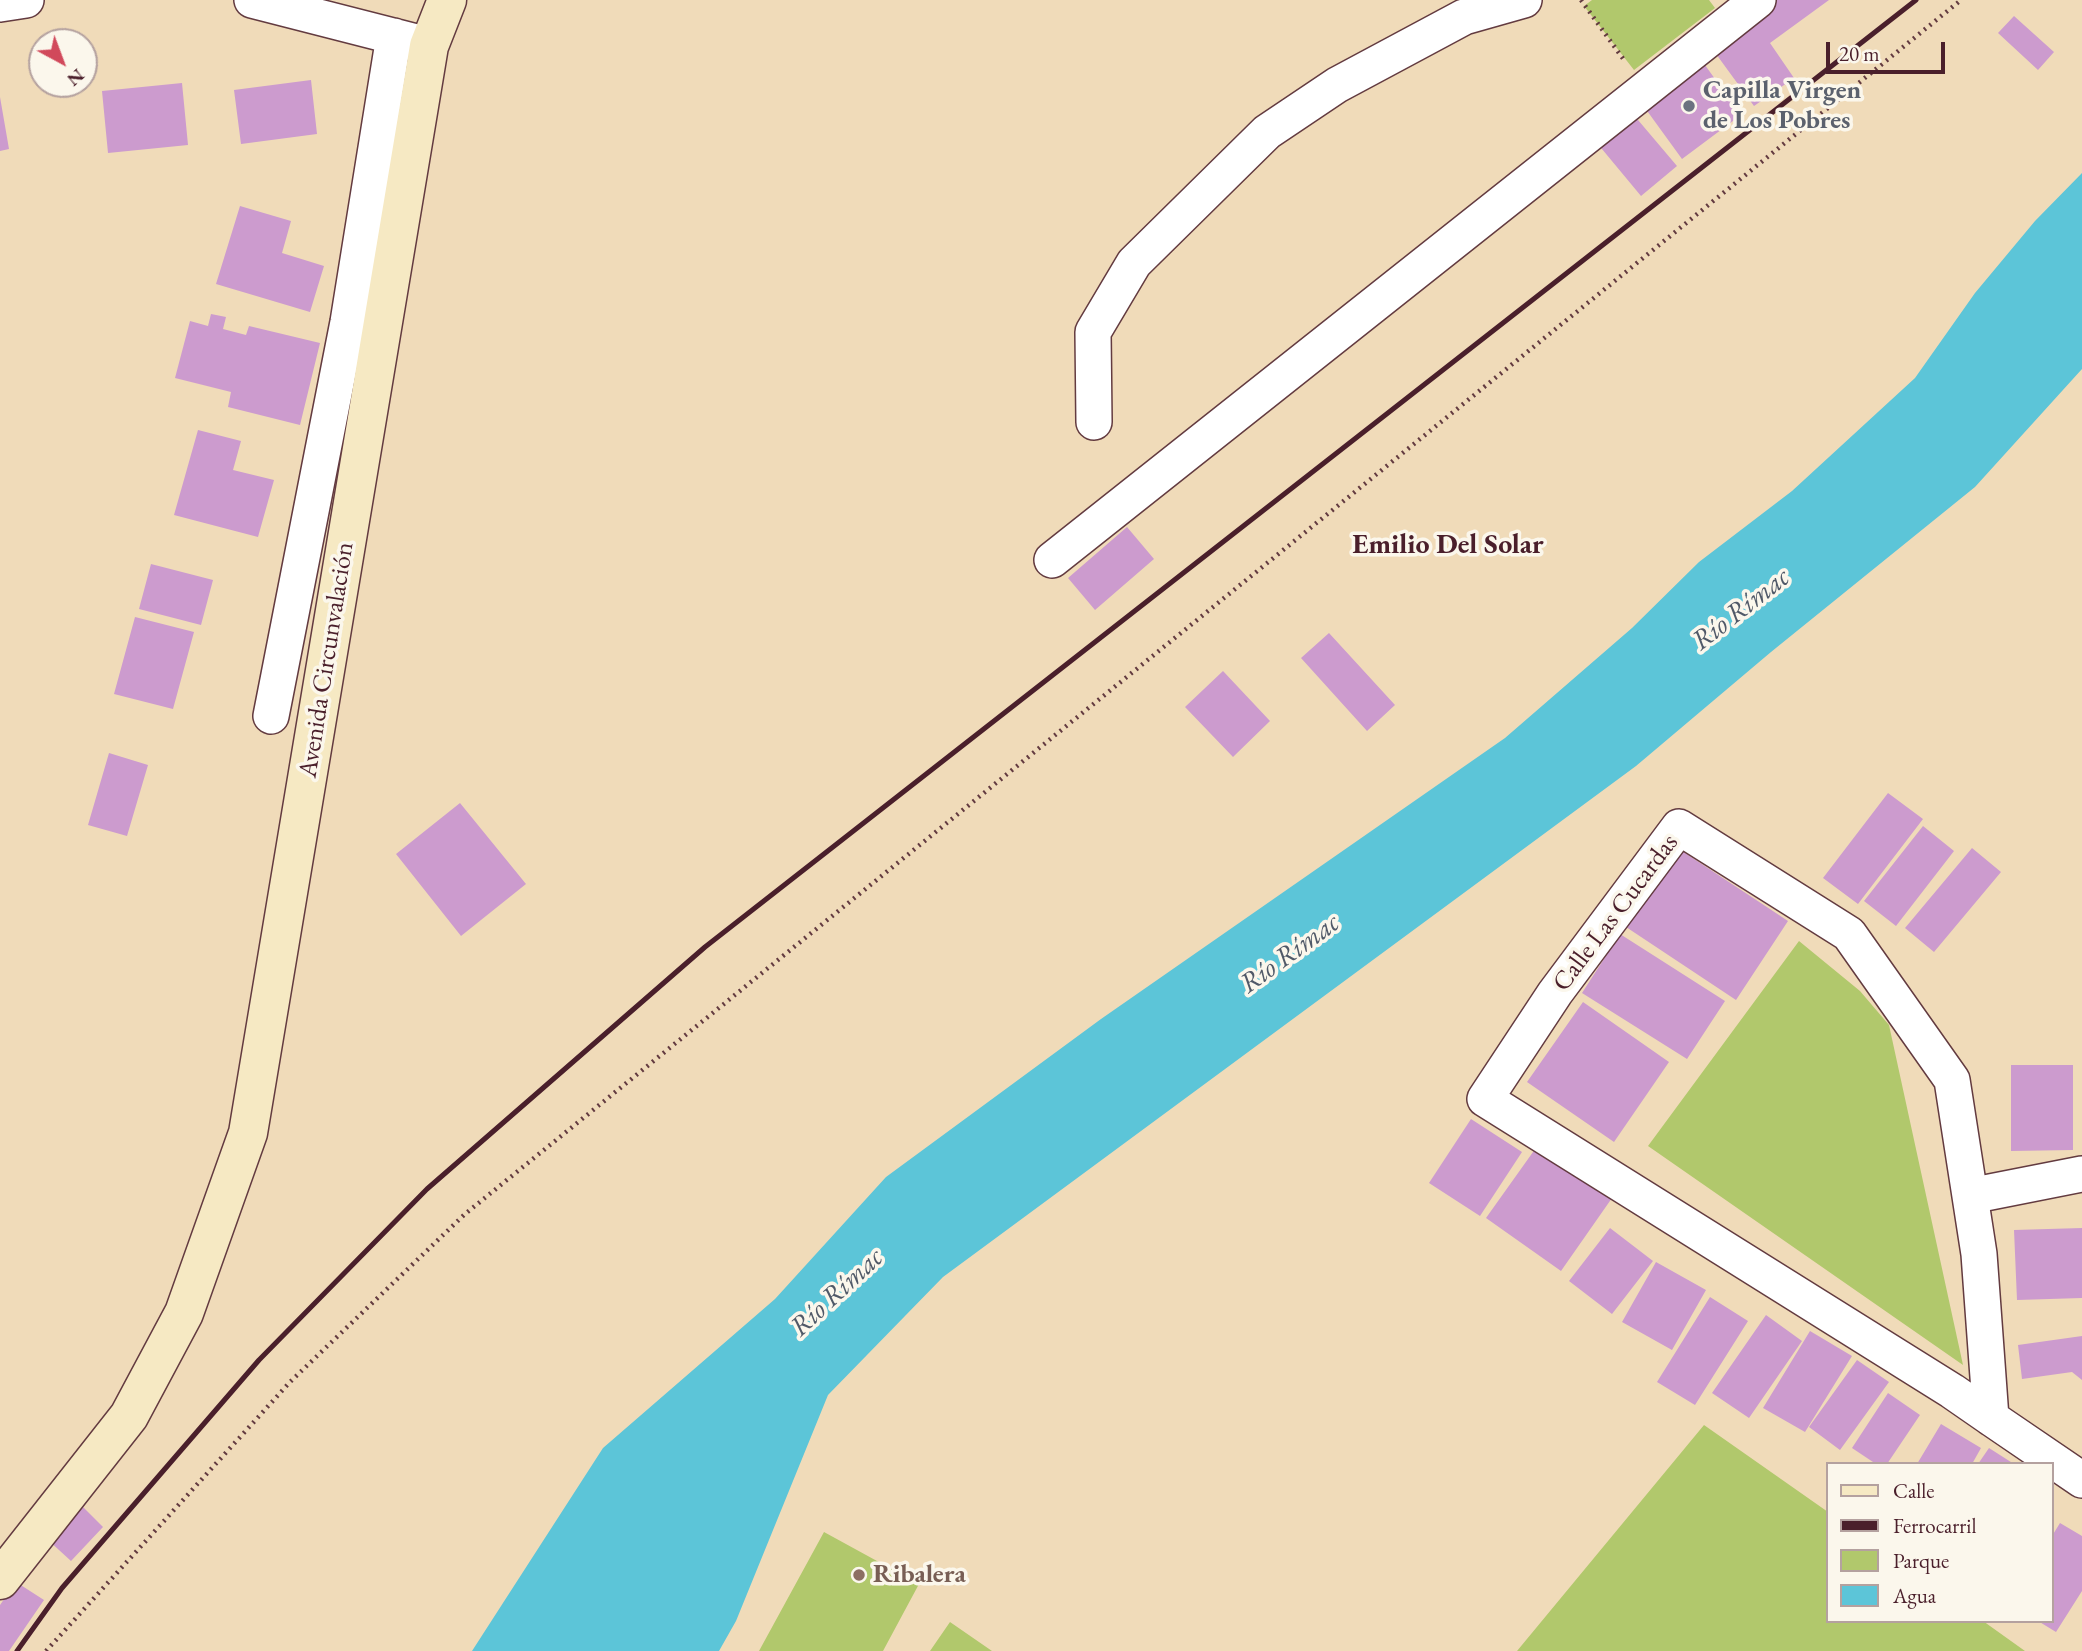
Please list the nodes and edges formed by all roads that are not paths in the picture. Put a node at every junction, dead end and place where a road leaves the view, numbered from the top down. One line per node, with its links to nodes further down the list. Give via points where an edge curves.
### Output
1 (26, 0): 6 (street)
2 (252, 0): 7 (street)
3 (447, 0): 7 (street, Avenida Circunvalación)
4 (1524, 0): 8 (street, via 1464,17 1337,85 1267,132 1134,263 1093,332)
5 (1758, 0): 9 (street)
6 (0, 4)
7 (412, 41): 10 (street, via 348,322); 15 (street, Avenida Circunvalación, via 248,1133 184,1313 129,1416)
8 (1094, 422)
9 (1052, 560)
10 (271, 716)
11 (2082, 1174): 12 (street)
12 (1970, 1196): 13 (street, Calle Las Cucardas); 13 (street, Calle Las Cucardas, via 1952,1080 1849,934 1679,827 1555,993 1485,1099)
13 (1991, 1418): 14 (street, Calle Las Cucardas)
14 (2082, 1480)
15 (0, 1580)

